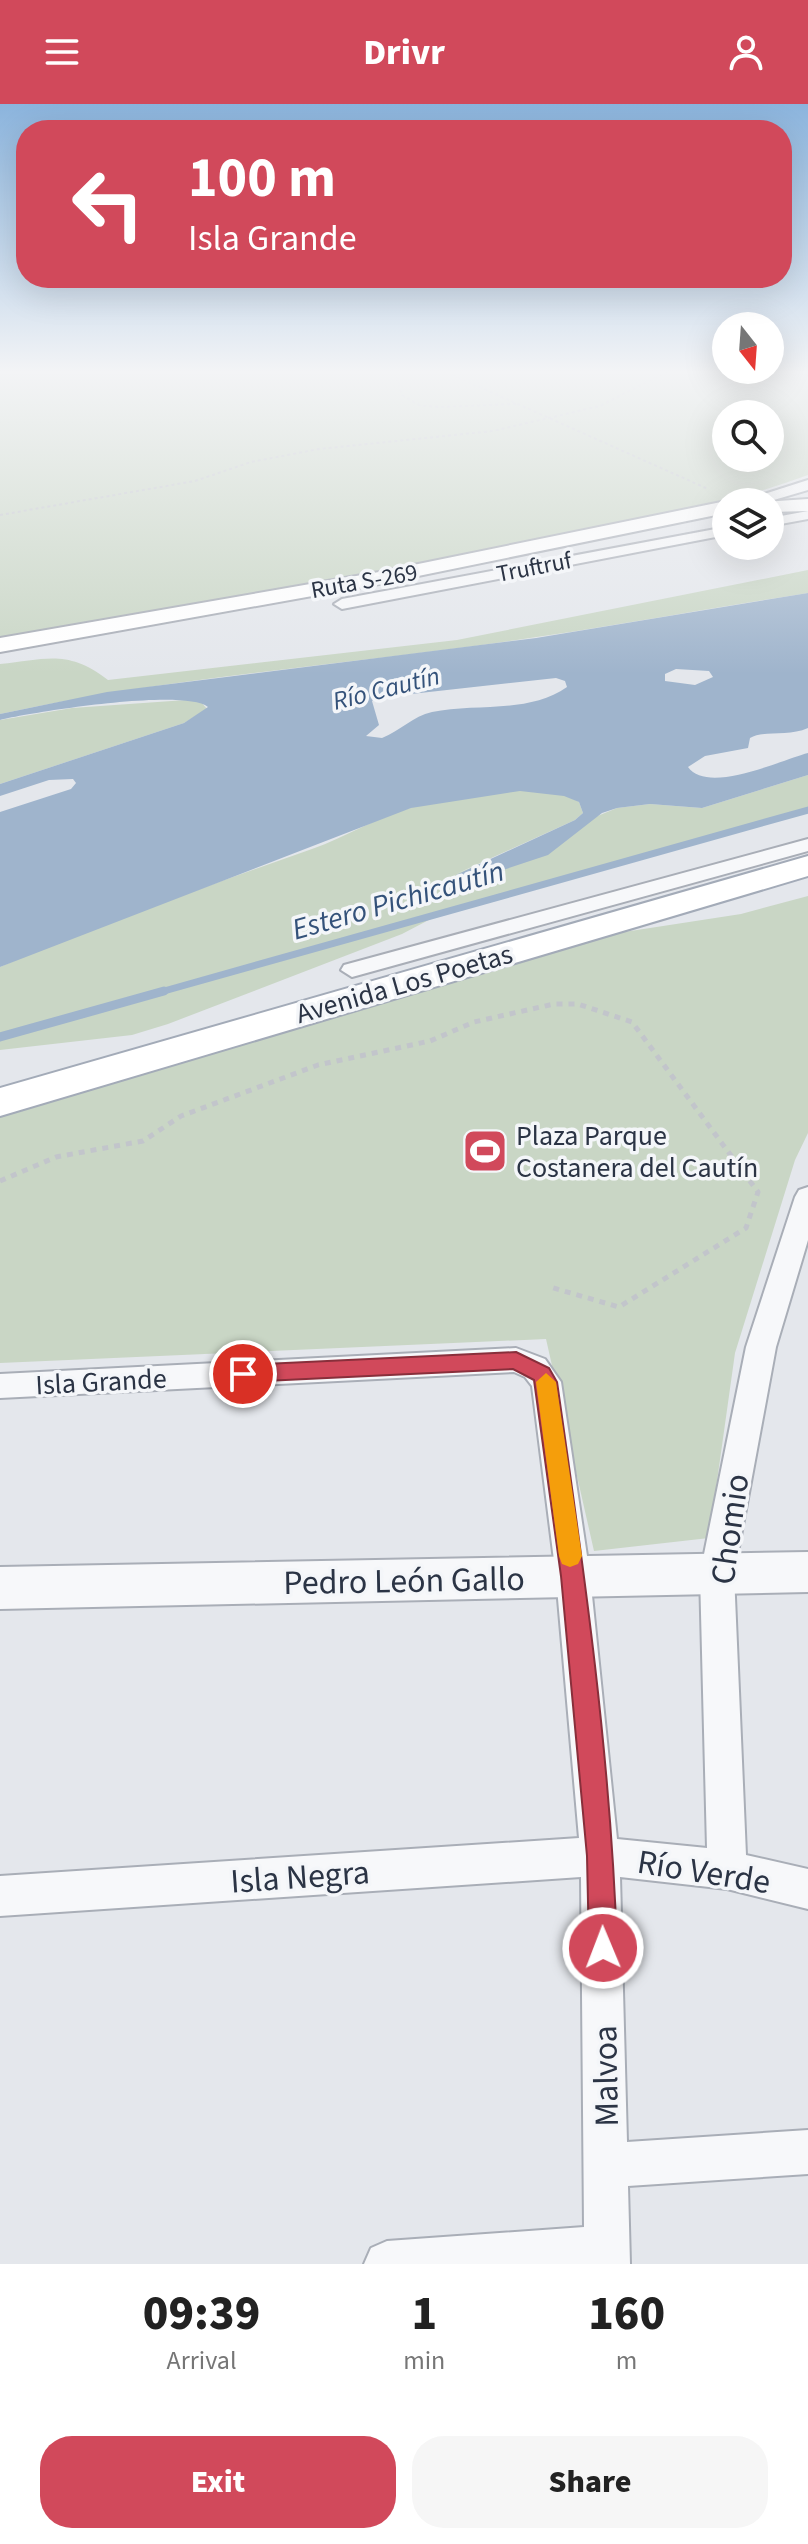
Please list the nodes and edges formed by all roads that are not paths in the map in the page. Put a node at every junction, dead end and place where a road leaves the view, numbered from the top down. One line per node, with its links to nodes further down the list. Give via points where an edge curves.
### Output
1 (808, 485): 2 (street)
2 (784, 492)
3 (808, 505): 4 (main road)
4 (784, 506)
5 (712, 510): 10 (main road, Ruta S-269, via 511,555)
6 (808, 515): 7 (street)
7 (784, 519)
8 (712, 534): 9 (street, Truftruf)
9 (342, 604)
10 (0, 645)
11 (808, 845): 15 (street)
12 (808, 866): 14 (main road, Avenida Los Poetas)
13 (808, 884): 14 (main road, via 720,908)
14 (606, 923): 16 (main road, Avenida Los Poetas)
15 (352, 970)
16 (0, 1102)
17 (808, 1197): 18 (street, Chomio)
18 (797, 1269): 22 (street, Chomio, via 761,1347)
19 (535, 1368): 20 (street, Isla Grande, via 516,1360); 23 (street, Malvoa, via 546,1382)
20 (0, 1386)
21 (808, 1572): 22 (street, Pedro León Gallo)
22 (717, 1574): 23 (street, Pedro León Gallo); 26 (street, Chomio)
23 (573, 1576): 24 (street, Pedro León Gallo); 25 (street, Malvoa)
24 (0, 1588)
25 (600, 1856): 26 (street, Río Verde); 28 (street, Isla Negra); 30 (street, Malvoa)
26 (727, 1870): 27 (street, Río Verde)
27 (808, 1889)
28 (0, 1896)
29 (808, 2152): 30 (street)
30 (608, 2165): 31 (street, Malvoa)
31 (607, 2256): 32 (street)
32 (387, 2264)

